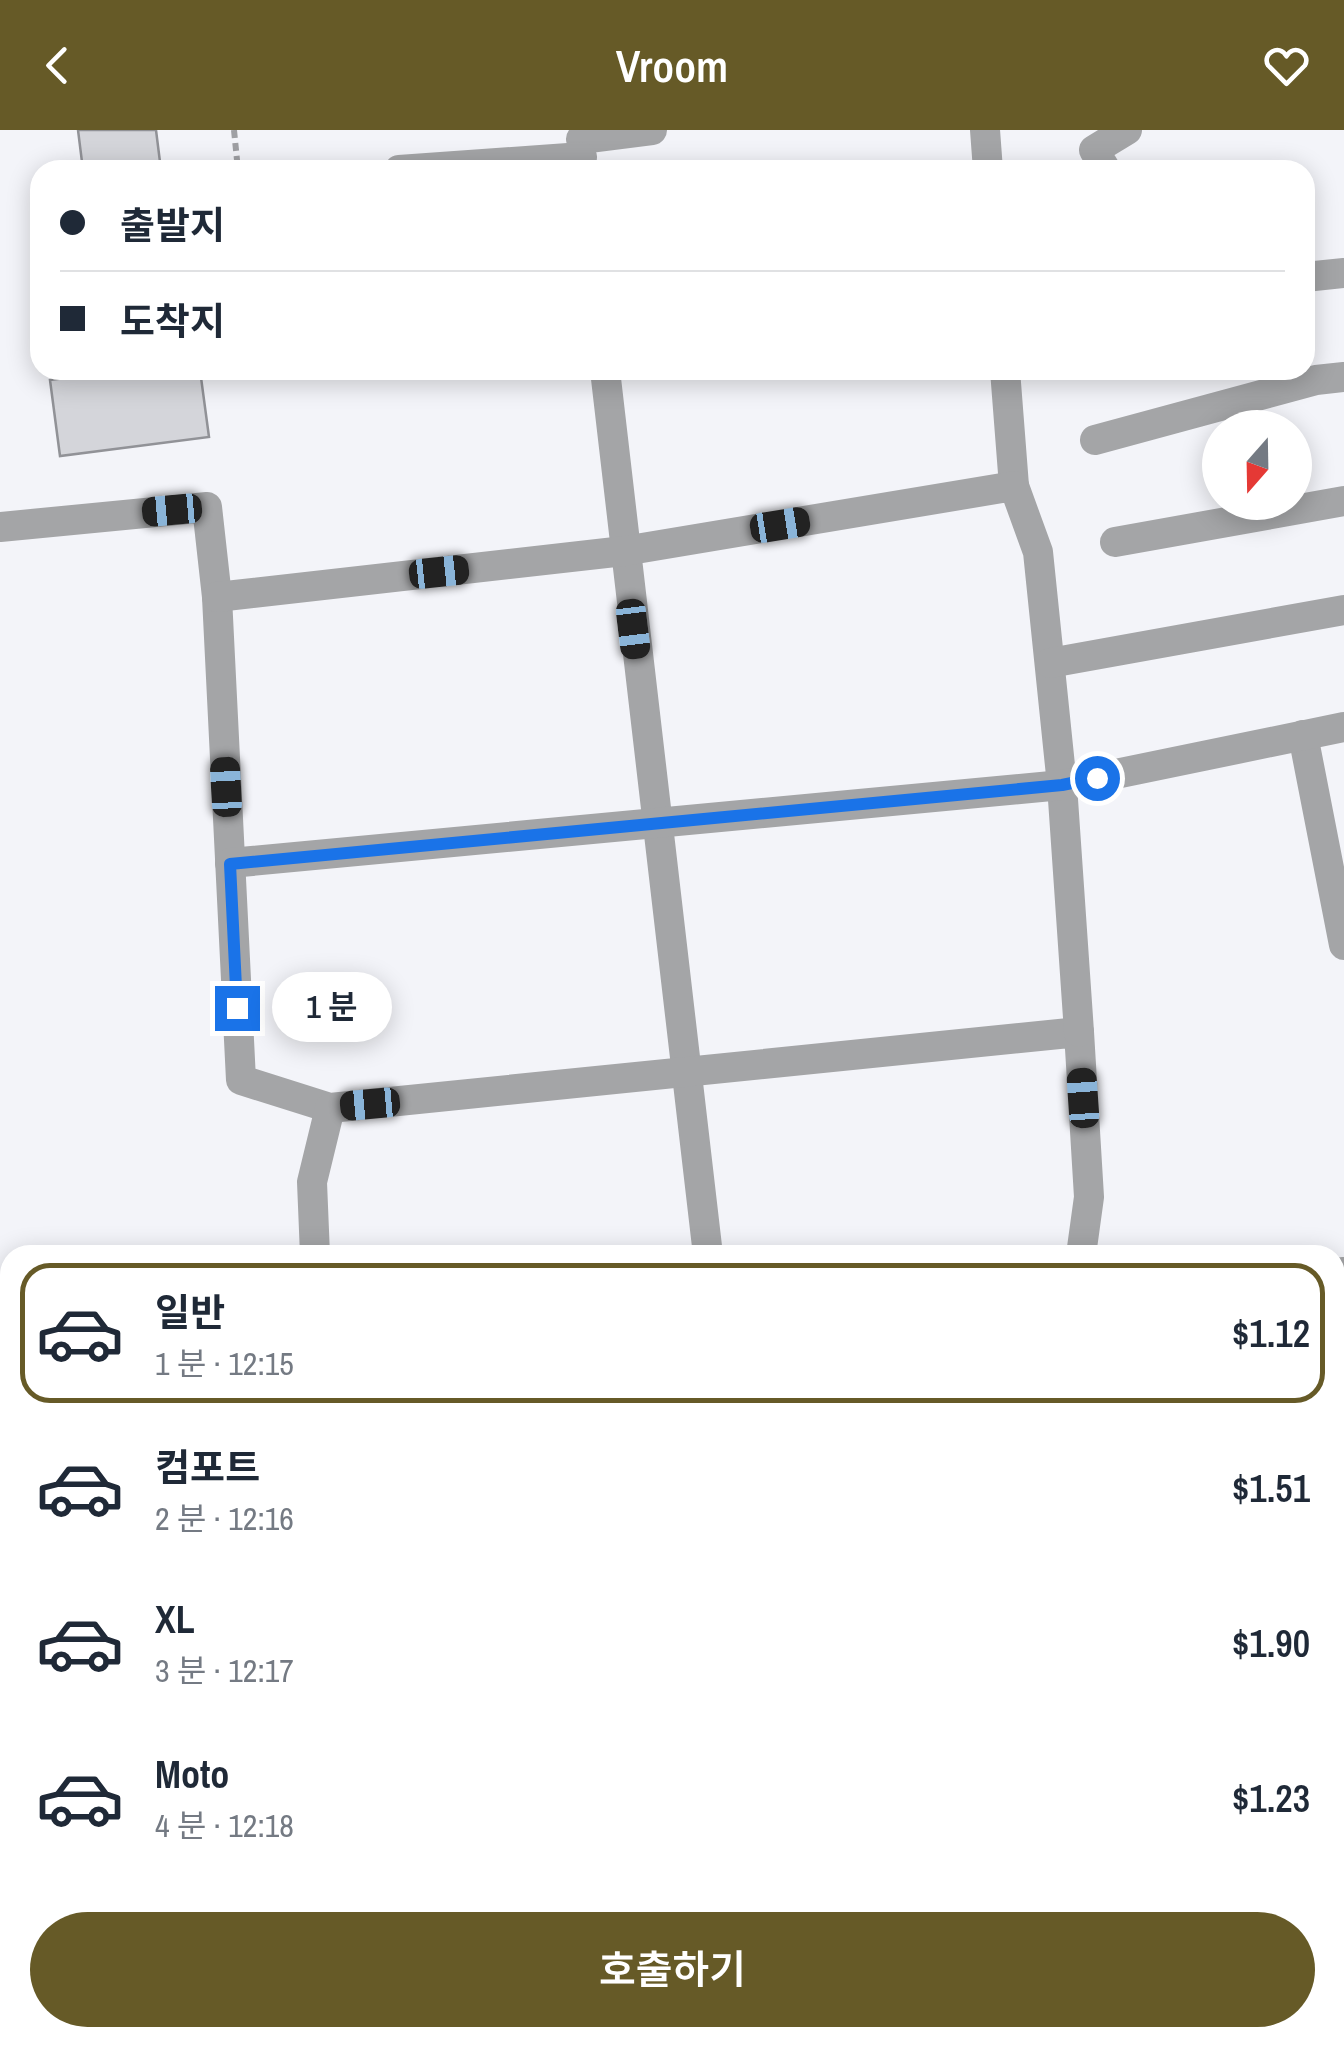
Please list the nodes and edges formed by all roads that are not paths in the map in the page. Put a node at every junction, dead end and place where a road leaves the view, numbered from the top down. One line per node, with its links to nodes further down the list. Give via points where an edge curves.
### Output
1 (652, 130): 5 (street)
2 (985, 130): 7 (street)
3 (1074, 130): 4 (street)
4 (1113, 148)
5 (582, 149): 6 (street)
6 (486, 160)
7 (987, 160)
8 (1344, 273): 9 (street)
9 (1315, 276)
10 (1344, 377): 13 (street)
11 (606, 380): 18 (street)
12 (1005, 380): 14 (street)
13 (1095, 440)
14 (1014, 486): 18 (street); 21 (street, via 1038,552)
15 (1344, 500): 17 (street)
16 (0, 527): 19 (street, via 207,507)
17 (1115, 542)
18 (624, 550): 19 (street); 25 (street)
19 (217, 597): 26 (street)
20 (1344, 610): 21 (street)
21 (1050, 663): 24 (street)
22 (1344, 727): 23 (street)
23 (1303, 735): 24 (street); 27 (street)
24 (1062, 785): 25 (street); 28 (street)
25 (656, 824): 26 (street); 29 (street)
26 (230, 864): 30 (street, via 241,1080)
27 (1344, 945)
28 (1078, 1032): 29 (street); 33 (street, via 1090,1196)
29 (686, 1074): 30 (street); 32 (street)
30 (330, 1108): 31 (street, via 312,1182)
31 (315, 1245)
32 (707, 1245)
33 (1083, 1245)

